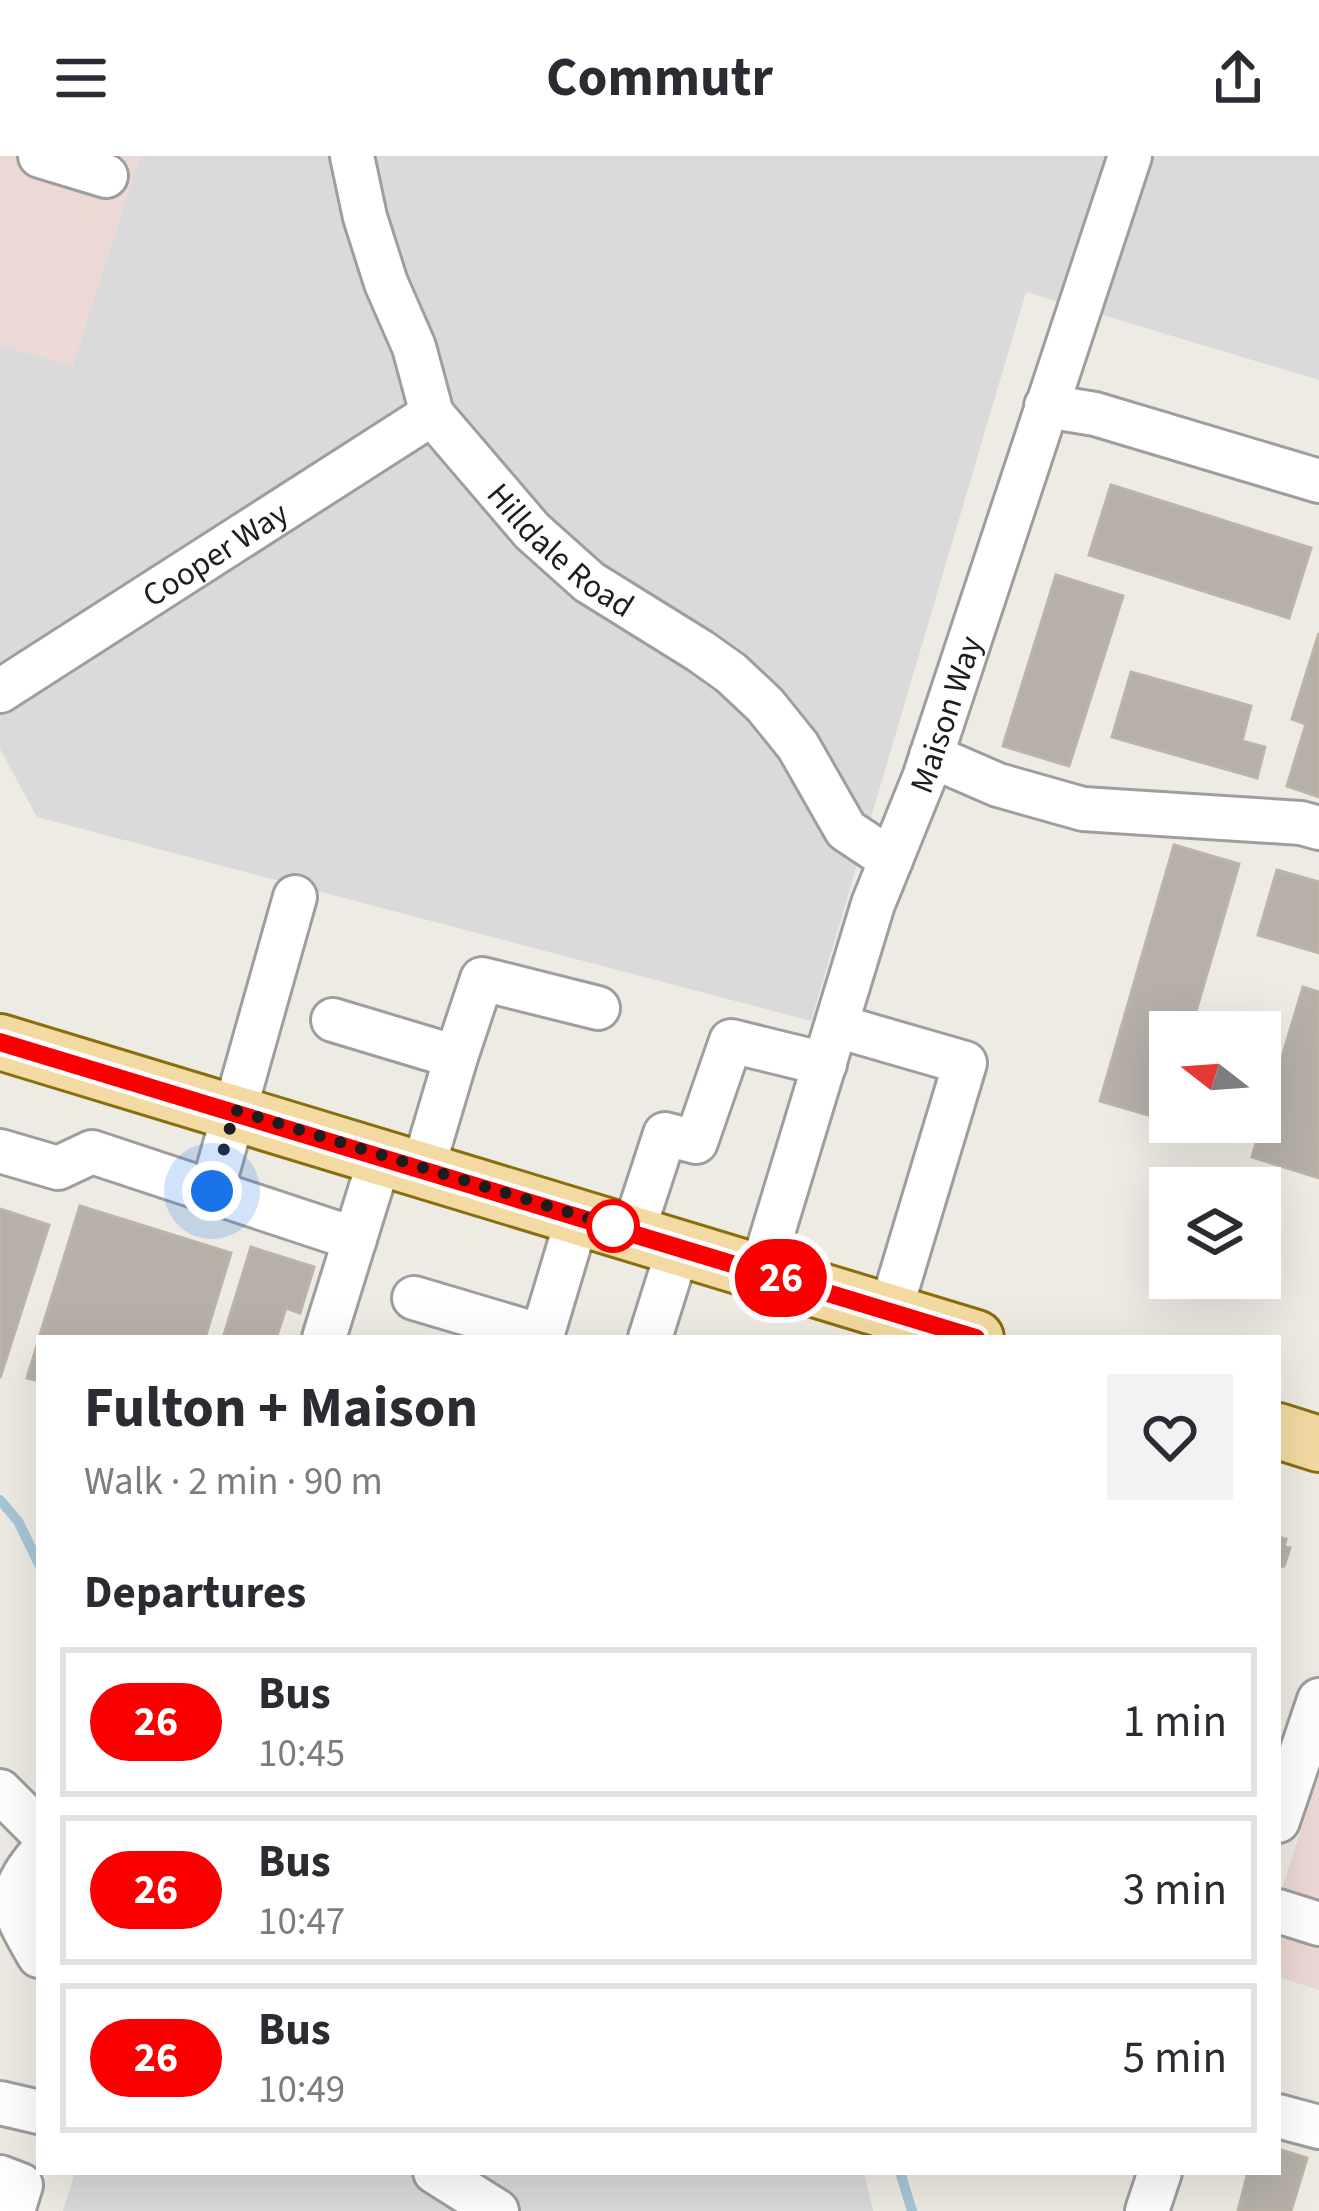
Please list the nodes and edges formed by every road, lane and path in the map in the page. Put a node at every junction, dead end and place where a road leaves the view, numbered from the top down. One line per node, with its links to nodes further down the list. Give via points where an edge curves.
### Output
1 (14, 156): 5 (street)
2 (40, 156): 6 (street)
3 (352, 156): 8 (street, Hilldale Road)
4 (1130, 156): 7 (street, Maison Way)
5 (0, 161)
6 (106, 176)
7 (1046, 406): 9 (street); 11 (street, Maison Way)
8 (432, 414): 10 (street, Cooper Way); 13 (street, Hilldale Road, via 532,531 589,582 700,651 765,705 846,830)
9 (1319, 481)
10 (0, 691)
11 (931, 756): 12 (street, via 1083,809); 13 (street, Maison Way)
12 (1319, 828)
13 (891, 860): 18 (street, Maison Way)
14 (295, 897): 20 (street)
15 (598, 1008): 19 (street, via 482,979)
16 (333, 1020): 19 (street)
17 (0, 1042): 20 (main road)
18 (831, 1045): 26 (street, via 731,1041 696,1142 665,1134); 27 (street, Maison Way); 29 (street, via 965,1063)
19 (456, 1057): 22 (street)
20 (235, 1110): 22 (main road); 23 (street)
21 (0, 1151): 23 (street, via 58,1168 92,1152)
22 (402, 1161): 24 (main road); 25 (street)
23 (212, 1191): 25 (street)
24 (578, 1216): 26 (main road); 32 (street)
25 (355, 1239): 30 (street)
26 (656, 1239): 27 (main road); 33 (street)
27 (761, 1272): 29 (main road)
28 (414, 1298): 31 (street)
29 (890, 1312): 34 (main road)
30 (325, 1335)
31 (535, 1335)
32 (543, 1335)
33 (650, 1335)
34 (959, 1335)
35 (1281, 1432): 36 (main road)
36 (1319, 1444)
37 (1319, 1700): 39 (street)
38 (0, 1791): 40 (street)
39 (1281, 1812)
40 (36, 1826)
41 (36, 1859): 44 (street, via 17,1881 16,1915)
42 (1281, 1912): 43 (street)
43 (1319, 1924)
44 (36, 1951)
45 (0, 2103): 46 (street)
46 (36, 2111)
47 (1281, 2117): 48 (street)
48 (1319, 2127)
49 (440, 2175): 52 (street)
50 (1159, 2175): 54 (street)
51 (0, 2177): 53 (street, via 21,2185)
52 (479, 2206)
53 (13, 2211)
54 (1147, 2211)

